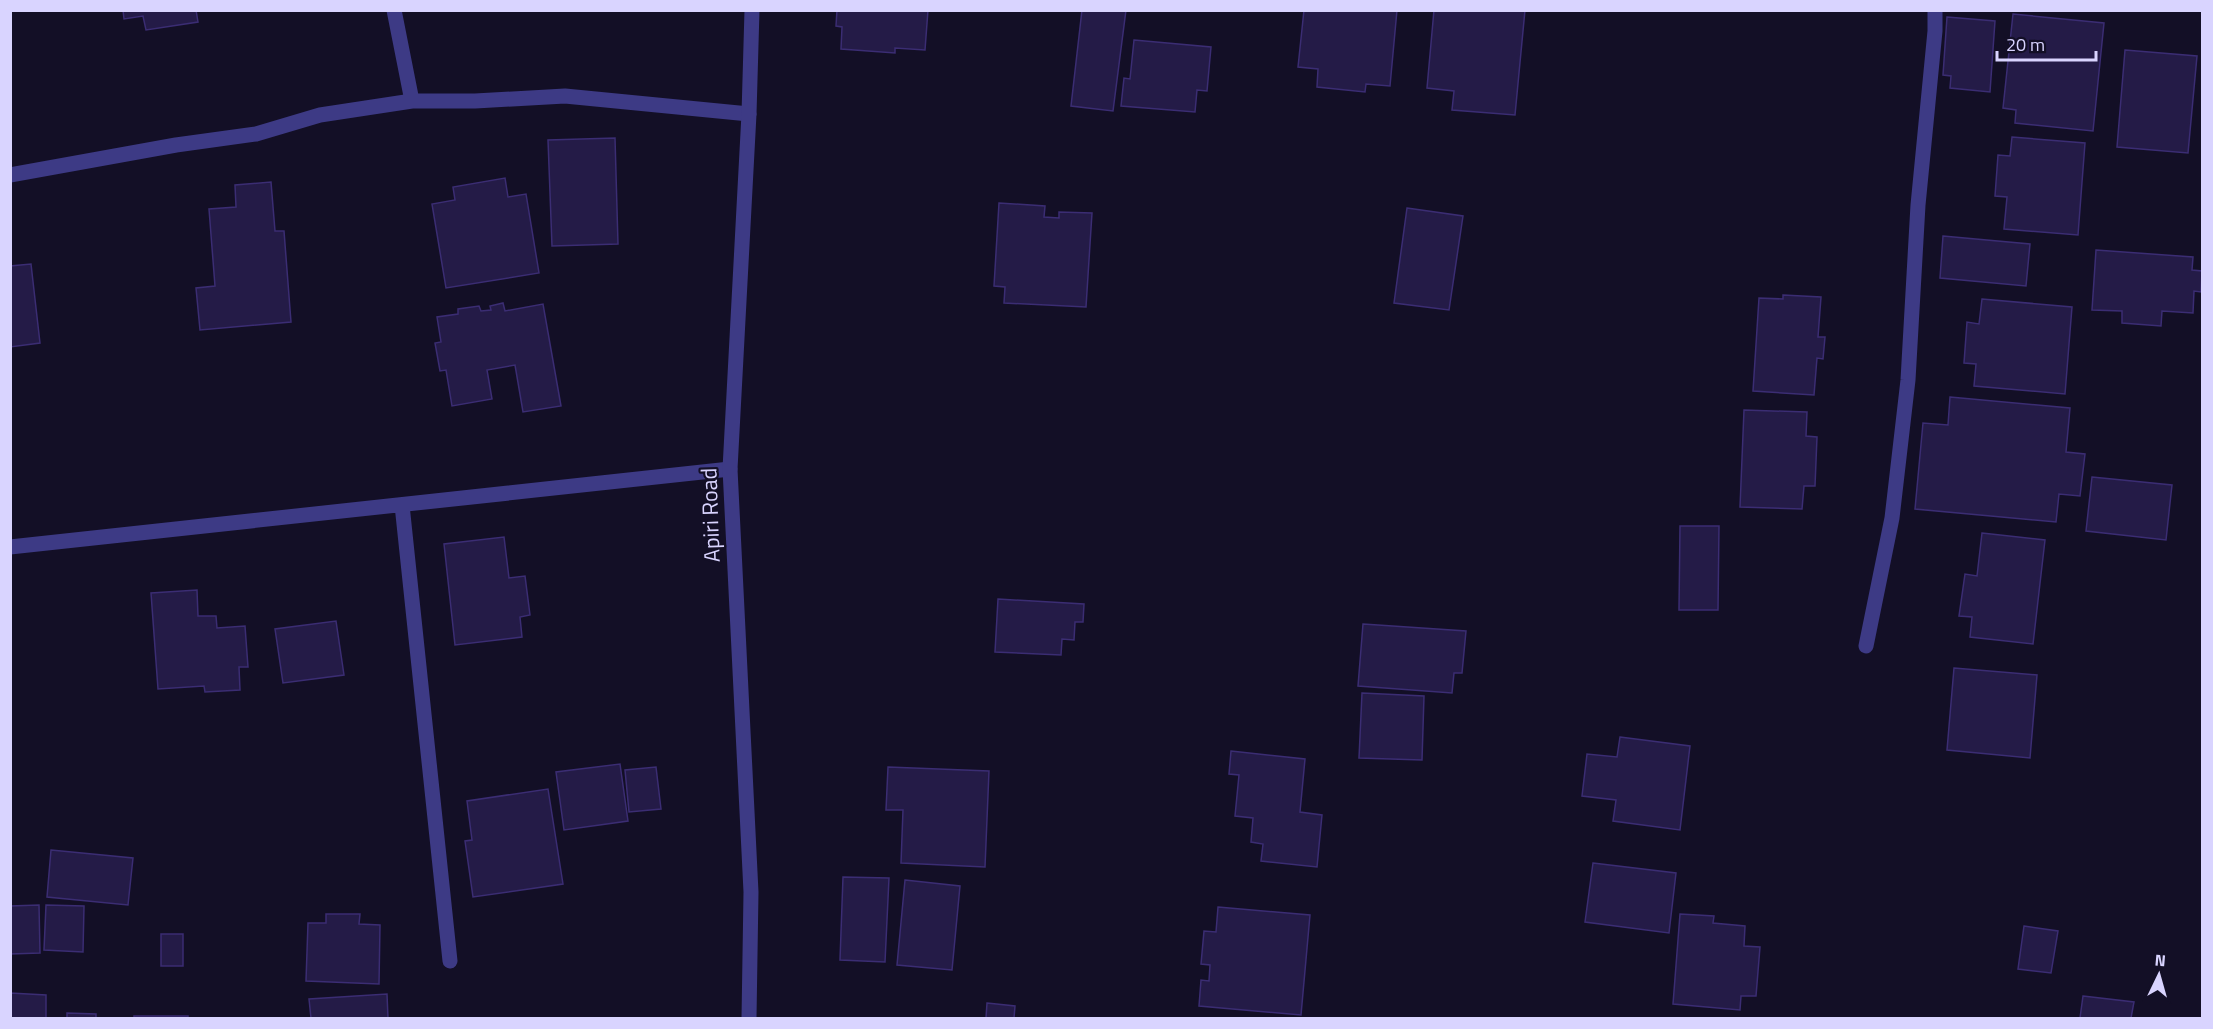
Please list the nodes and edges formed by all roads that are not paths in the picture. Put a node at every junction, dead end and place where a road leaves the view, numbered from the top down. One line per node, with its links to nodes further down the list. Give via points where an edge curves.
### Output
1 (394, 10): 4 (street)
2 (752, 10): 5 (street, Apiri Road)
3 (1935, 10): 10 (street, via 1908,380 1892,518)
4 (412, 101): 5 (street, via 565,96); 6 (street, via 320,115 256,134)
5 (749, 114): 7 (street, Apiri Road)
6 (10, 175)
7 (730, 469): 8 (street); 12 (street, Apiri Road, via 751,892)
8 (402, 505): 9 (street); 11 (street)
9 (10, 547)
10 (1866, 646)
11 (450, 961)
12 (749, 1018)

